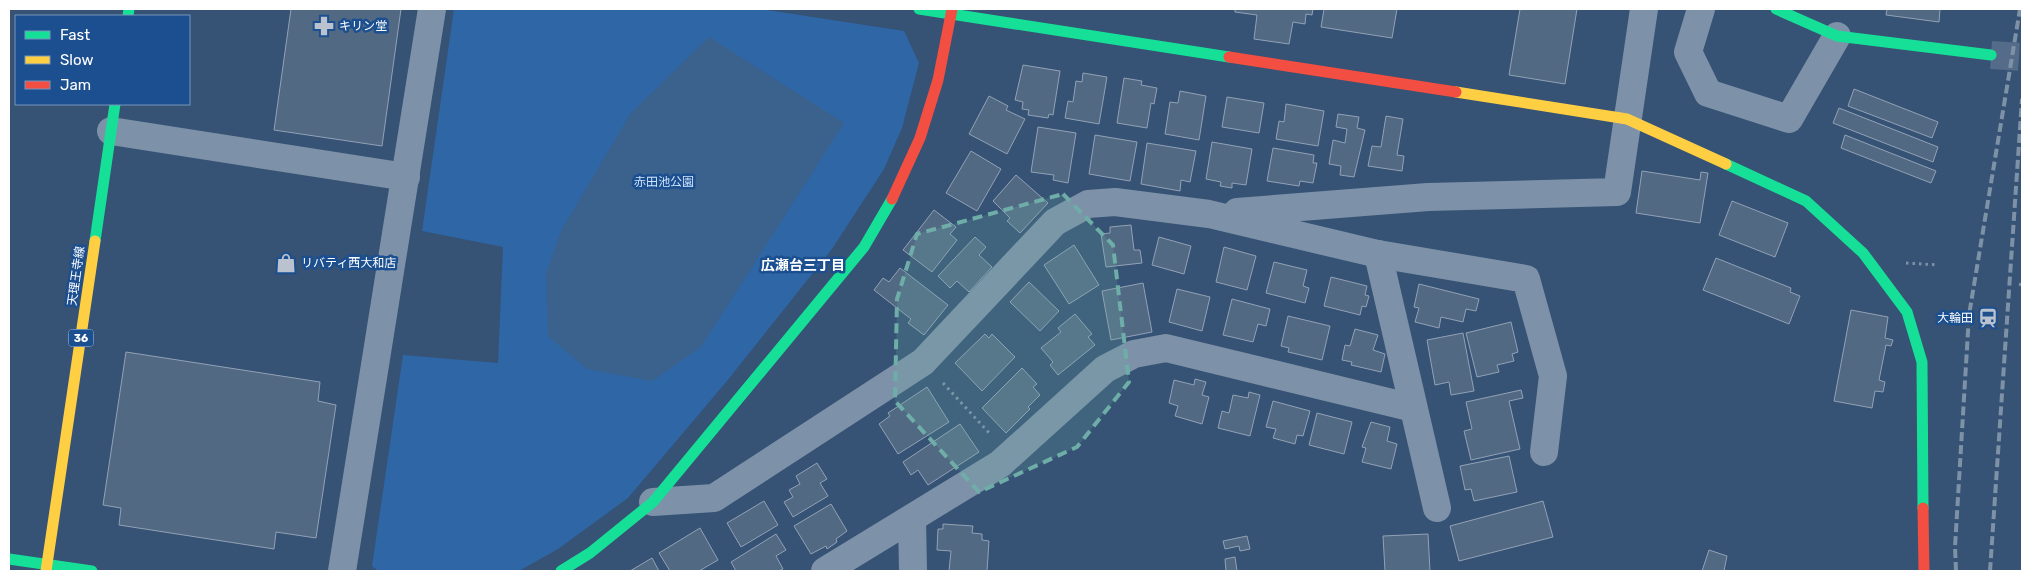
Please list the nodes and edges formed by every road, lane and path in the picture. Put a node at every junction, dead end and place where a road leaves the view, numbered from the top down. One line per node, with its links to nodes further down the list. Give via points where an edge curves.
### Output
1 (432, 9): 12 (street)
2 (919, 9): 6 (street)
3 (1644, 9): 10 (street)
4 (1701, 9): 7 (street, via 1688,52 1708,94 1789,119)
5 (1776, 9): 7 (street)
6 (952, 11): 10 (street); 19 (street, via 938,80 920,138 878,224 857,254)
7 (1837, 36): 8 (street)
8 (1991, 55)
9 (114, 105): 11 (street, 天理王寺線 / 36)
10 (1627, 119): 13 (street, via 1616,192 1428,197); 29 (street, via 1806,201 1863,253 1907,312 1922,362)
11 (110, 131): 12 (street); 23 (street, 天理王寺線 / 36)
12 (406, 177): 25 (street)
13 (1209, 214): 14 (street); 15 (street, via 1115,202 1088,204 1055,222)
14 (1378, 254): 16 (street); 17 (street, via 1526,279 1552,376)
15 (923, 362): 18 (path); 19 (street, via 714,498)
16 (1413, 408): 18 (street, via 1166,348 1134,354 1105,369); 20 (street)
17 (1544, 452)
18 (1010, 455): 21 (street)
19 (653, 502): 26 (street, via 590,553)
20 (1437, 508)
21 (912, 519): 27 (street); 28 (street)
22 (9, 559): 23 (street)
23 (47, 568): 24 (street)
24 (92, 571)
25 (342, 571)
26 (561, 571)
27 (825, 571)
28 (913, 571)
29 (1924, 571)

